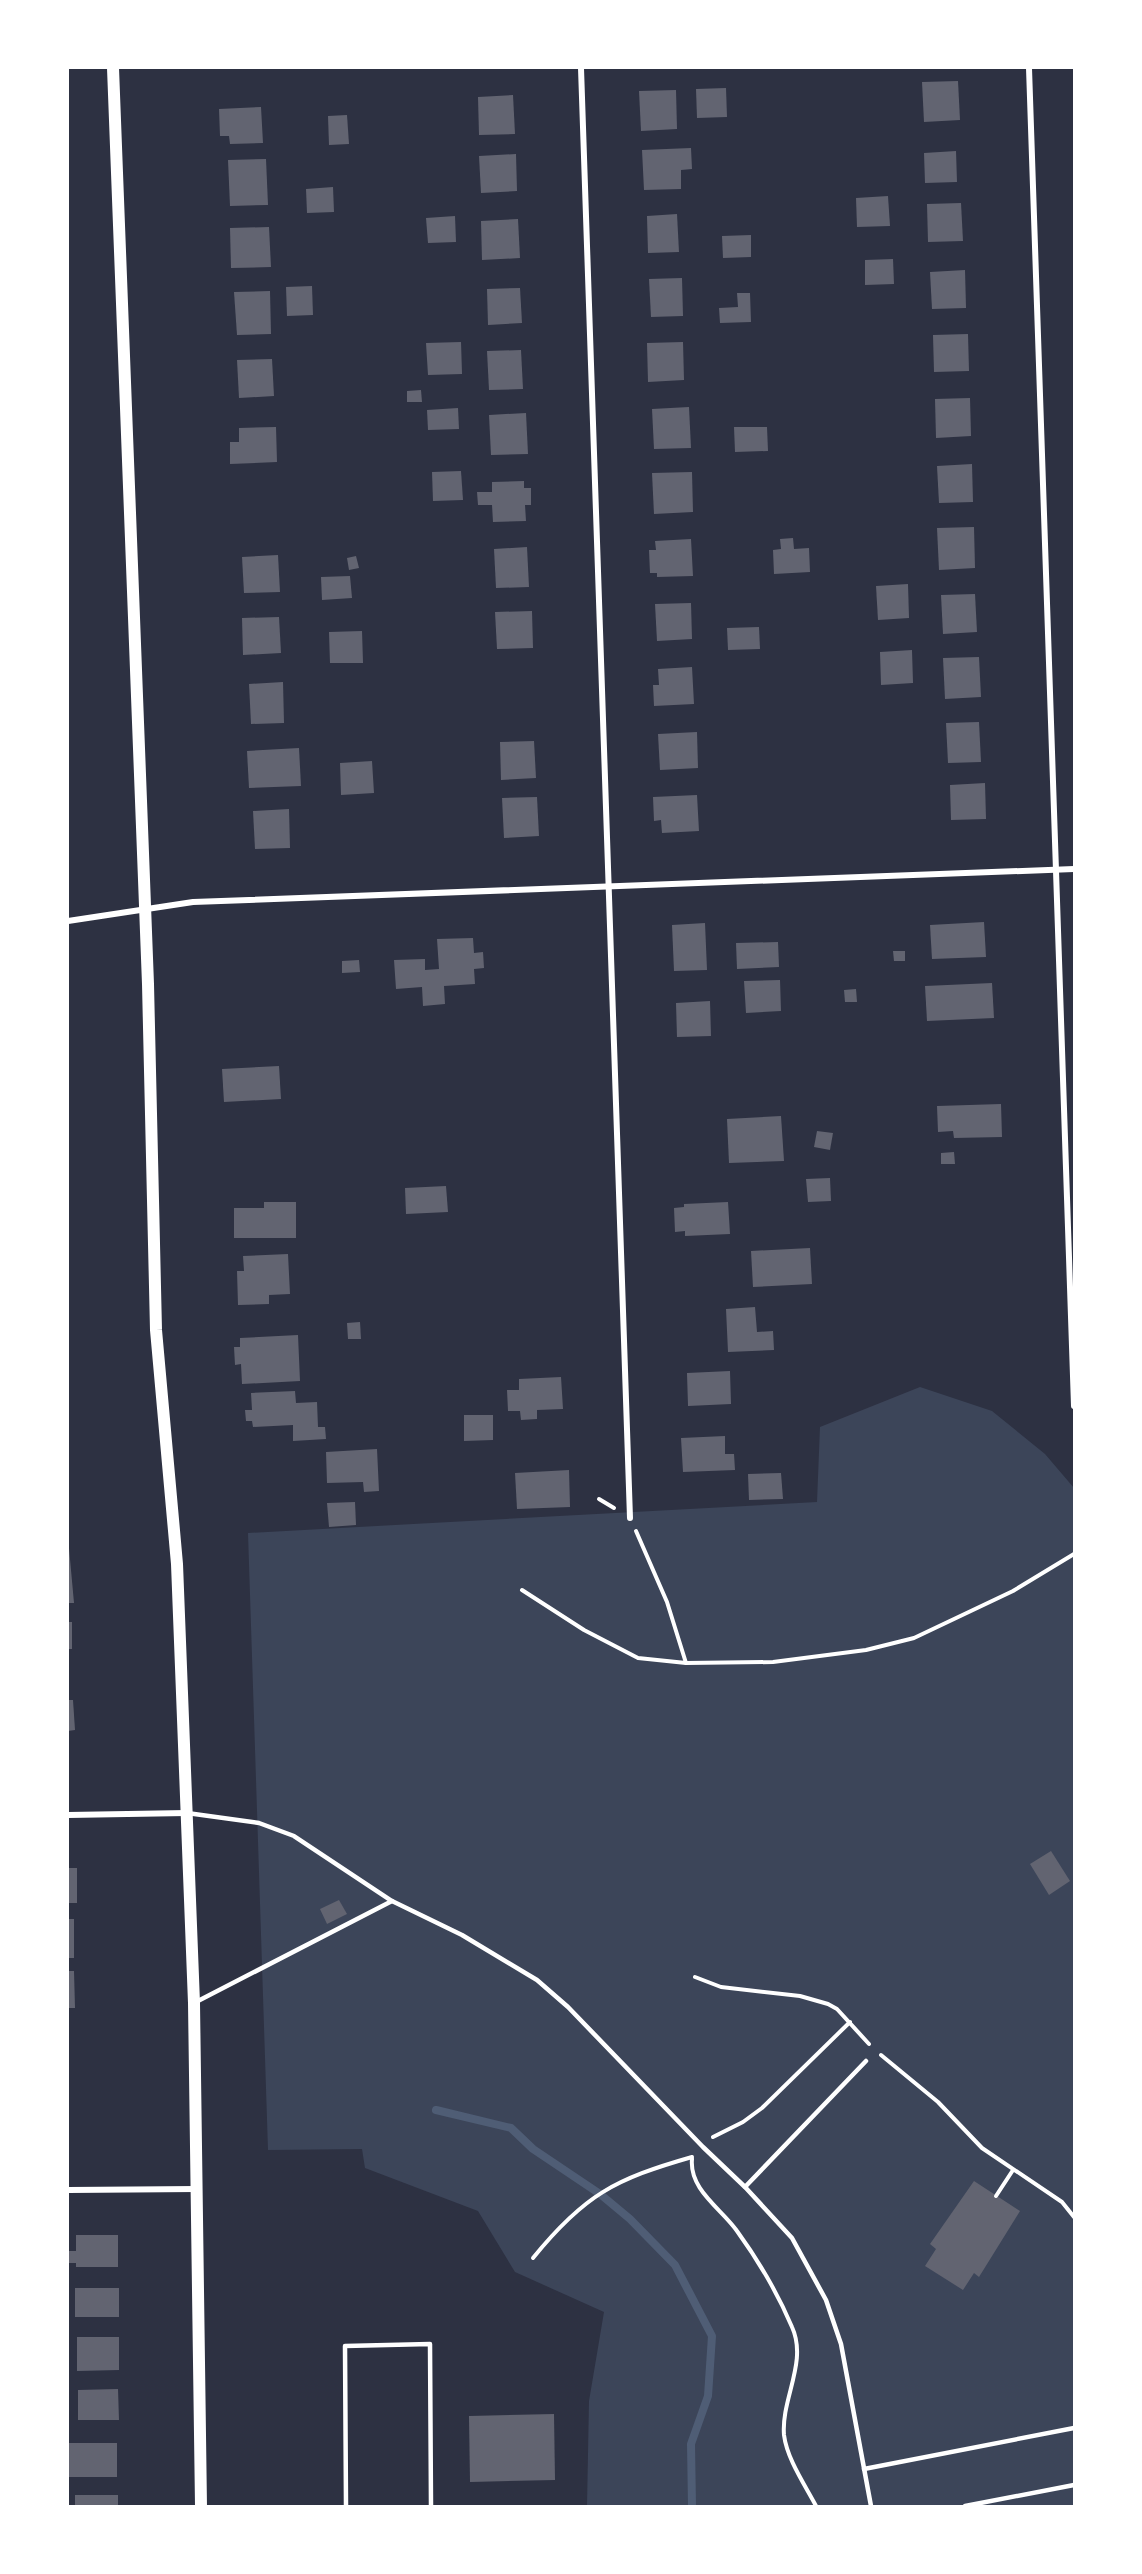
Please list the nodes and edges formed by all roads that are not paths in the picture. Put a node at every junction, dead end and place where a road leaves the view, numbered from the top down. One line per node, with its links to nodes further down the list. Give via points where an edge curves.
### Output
1 (113, 68): 7 (main road)
2 (581, 68): 6 (street)
3 (1029, 68): 4 (street)
4 (1056, 869): 5 (street); 6 (street); 9 (street)
5 (1074, 869)
6 (609, 886): 7 (street, via 193,902); 10 (street)
7 (145, 910): 8 (street); 11 (main road, via 156,1330 177,1564)
8 (68, 921)
9 (1074, 1406)
10 (630, 1518)
11 (187, 1813): 12 (street); 13 (lane, via 281,1830); 14 (main road)
12 (68, 1815)
13 (392, 1901): 14 (lane); 16 (lane, via 462,1935 537,1980)
14 (194, 2003): 17 (main road)
15 (866, 2061): 16 (lane)
16 (746, 2187): 20 (lane, via 792,2238 826,2300 841,2344)
17 (198, 2189): 18 (street); 22 (main road)
18 (68, 2190)
19 (1074, 2428): 20 (lane)
20 (864, 2469): 25 (lane)
21 (1074, 2485): 26 (lane)
22 (201, 2506)
23 (346, 2506): 24 (lane, via 345,2346 430,2344)
24 (431, 2506)
25 (871, 2506)
26 (965, 2506)

